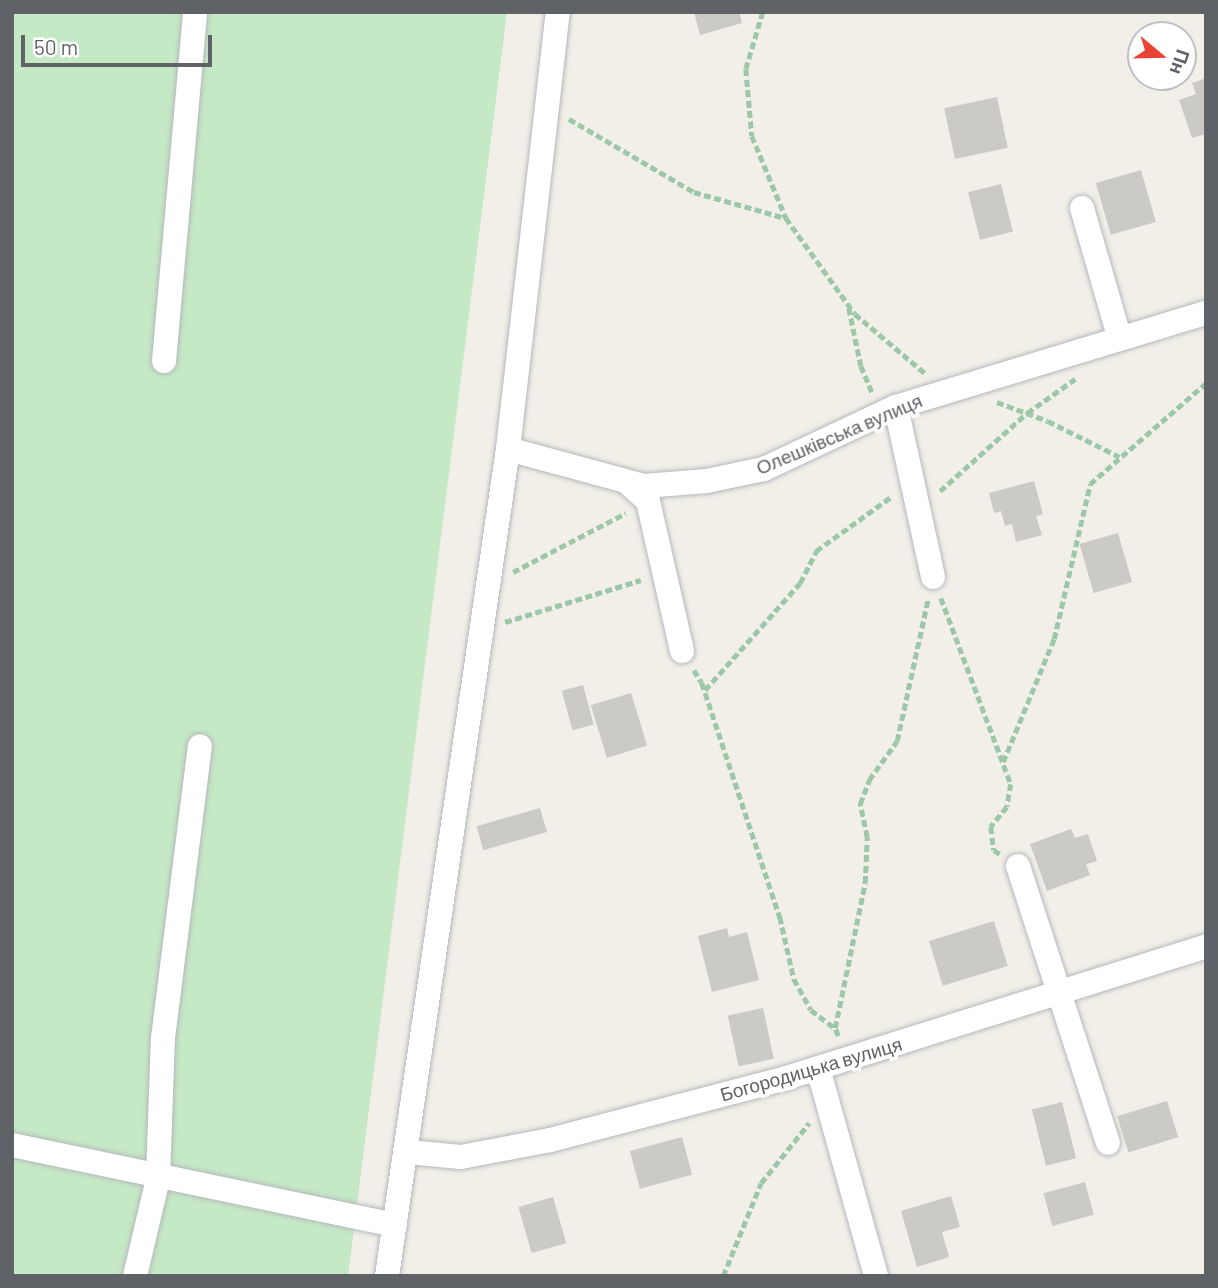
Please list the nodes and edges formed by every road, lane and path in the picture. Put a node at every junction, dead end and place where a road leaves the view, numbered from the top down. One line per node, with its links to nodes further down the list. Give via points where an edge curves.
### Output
1 (195, 12): 10 (street)
2 (558, 12): 4 (street)
3 (763, 12): 6 (path, via 746,69 752,136)
4 (548, 107): 6 (path, via 694,192); 16 (street)
5 (1082, 208): 9 (street)
6 (786, 218): 7 (path)
7 (849, 304): 13 (path, via 901,356); 14 (path, via 861,366)
8 (1206, 313): 9 (street, Олешківська вулиця)
9 (1119, 336): 13 (street, Олешківська вулиця)
10 (164, 361)
11 (1077, 376): 15 (path, via 1054,398)
12 (1206, 383): 17 (path)
13 (956, 388): 14 (street, Олешківська вулиця); 15 (path)
14 (888, 411): 18 (street, Олешківська вулиця, via 764,469 694,482 644,486); 19 (street)
15 (1027, 413): 17 (path); 21 (path, via 987,453)
16 (508, 449): 18 (street, Олешківська вулиця); 23 (street)
17 (1120, 457): 29 (path, via 1090,484 1054,639)
18 (626, 482): 20 (street)
19 (912, 483): 21 (street); 27 (path, via 816,551 800,583)
20 (648, 501): 23 (path); 24 (street)
21 (918, 509): 22 (street)
22 (933, 577): 29 (path); 33 (path, via 897,741 869,780 859,804 867,837 865,883)
23 (489, 585): 25 (street)
24 (669, 586): 25 (path, via 642,580); 26 (street)
25 (482, 629): 39 (street)
26 (682, 652): 27 (path)
27 (704, 690): 33 (path, via 780,917 794,979 811,1010)
28 (200, 746): 40 (street, via 163,1038)
29 (1003, 762): 30 (path, via 1011,784 1007,807 991,827 994,850)
30 (1018, 866): 32 (street)
31 (1206, 946): 32 (street, Богородицька вулиця)
32 (1060, 993): 34 (street, Богородицька вулиця); 37 (street)
33 (835, 1028): 34 (path)
34 (846, 1059): 35 (street, Богородицька вулиця)
35 (818, 1068): 36 (street); 39 (street, Богородицька вулиця, via 550,1140 461,1157)
36 (825, 1103): 44 (path, via 761,1183); 45 (street)
37 (1108, 1143)
38 (12, 1145): 40 (street)
39 (408, 1152): 41 (street)
40 (158, 1179): 41 (street); 42 (street)
41 (395, 1225): 43 (street)
42 (135, 1276)
43 (387, 1276)
44 (723, 1276)
45 (876, 1276)

